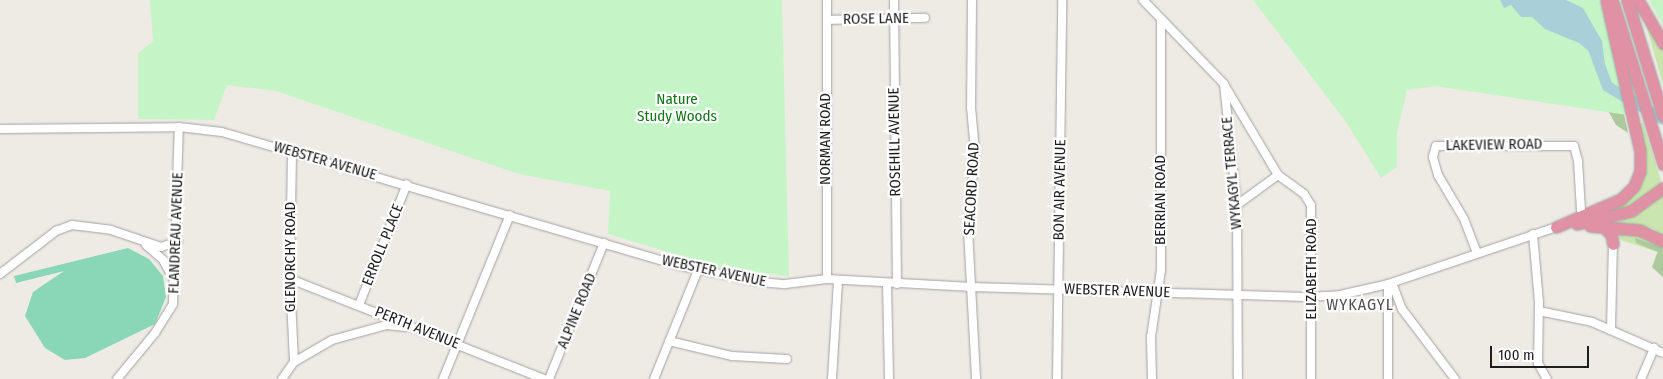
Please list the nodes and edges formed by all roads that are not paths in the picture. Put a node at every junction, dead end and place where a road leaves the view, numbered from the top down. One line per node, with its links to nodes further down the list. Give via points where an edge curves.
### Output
1 (827, 0): 12 (street, NORMAN ROAD)
2 (894, 0): 11 (street, ROSEHILL AVENUE)
3 (972, 0): 44 (street, SEACORD ROAD, via 971,108 975,151 968,230)
4 (1062, 0): 45 (street, BON AIR AVENUE)
5 (1143, 0): 13 (street)
6 (1606, 0): 28 (highway, via 1641,160 1634,186 1616,203)
7 (1611, 0): 20 (highway)
8 (1627, 0): 16 (highway)
9 (1638, 0): 14 (highway)
10 (925, 18): 11 (street, ROSE LANE)
11 (894, 19): 12 (street, ROSE LANE); 43 (street, ROSEHILL AVENUE)
12 (827, 20): 39 (street, NORMAN ROAD)
13 (1161, 20): 15 (street); 46 (street, BERRIAN ROAD, via 1161,270)
14 (1663, 42)
15 (1224, 84): 21 (street, ELIZABETH ROAD); 24 (street, WYKAGYL TERRACE)
16 (1663, 116)
17 (179, 127): 18 (street, WEBSTER AVENUE); 19 (street, WEBSTER AVENUE, via 222,132); 31 (street, FLANDREAU AVENUE)
18 (0, 129)
19 (292, 151): 22 (street, WEBSTER AVENUE); 38 (street, GLENORCHY ROAD)
20 (1663, 164)
21 (1278, 175): 24 (street); 49 (street, ELIZABETH ROAD, via 1304,194 1311,205)
22 (407, 184): 26 (street, WEBSTER AVENUE); 50 (street, ERROLL PLACE)
23 (1663, 188): 28 (highway, via 1644,204 1624,214)
24 (1238, 205): 48 (street, WYKAGYL TERRACE)
25 (1581, 210): 35 (street, LAKEVIEW ROAD, via 1574,146 1436,146 1433,157 1438,175 1464,219)
26 (510, 215): 33 (street, WEBSTER AVENUE); 57 (street)
27 (1602, 226): 28 (highway); 32 (highway, via 1639,230); 34 (highway, via 1611,234)
28 (1556, 227): 29 (street, WEBSTER AVENUE)
29 (1533, 234): 35 (street, WEBSTER AVENUE); 52 (street)
30 (140, 241): 31 (street, via 161,247); 37 (street, via 111,230 72,225 56,231); 47 (street, via 163,260 173,278)
31 (178, 241): 47 (street, FLANDREAU AVENUE)
32 (1663, 241)
33 (604, 242): 36 (street, WEBSTER AVENUE); 66 (street, ALPINE ROAD)
34 (1613, 244): 54 (street)
35 (1477, 253): 42 (street, WEBSTER AVENUE)
36 (698, 270): 39 (street, WEBSTER AVENUE, via 785,284); 56 (street)
37 (0, 274)
38 (290, 279): 50 (street, PERTH AVENUE); 61 (street, GLENORCHY ROAD)
39 (827, 279): 40 (street, WEBSTER AVENUE)
40 (838, 280): 41 (street, WEBSTER AVENUE); 68 (street)
41 (887, 283): 43 (street, WEBSTER AVENUE); 69 (street)
42 (1390, 283): 49 (street, WEBSTER AVENUE, via 1340,295); 51 (street); 53 (street)
43 (897, 284): 44 (street, WEBSTER AVENUE)
44 (972, 287): 45 (street, WEBSTER AVENUE); 70 (street, SEACORD ROAD)
45 (1058, 289): 46 (street, WEBSTER AVENUE); 71 (street, BON AIR AVENUE)
46 (1157, 292): 48 (street, WEBSTER AVENUE); 72 (street, BERRIAN ROAD, via 1150,351)
47 (175, 293): 62 (street, FLANDREAU AVENUE, via 173,304 155,334)
48 (1238, 294): 49 (street, WEBSTER AVENUE); 73 (street, WYKAGYL TERRACE)
49 (1311, 297): 74 (street, ELIZABETH ROAD)
50 (359, 305): 55 (street, PERTH AVENUE)
51 (1402, 310): 53 (street); 76 (street)
52 (1539, 311): 54 (street); 77 (street, via 1538,363)
53 (1390, 313): 75 (street)
54 (1611, 329): 58 (street)
55 (425, 332): 57 (street, PERTH AVENUE); 61 (street, via 386,325 358,330 332,340)
56 (669, 341): 60 (street, via 732,356); 67 (street)
57 (457, 344): 64 (street); 65 (street, PERTH AVENUE)
58 (1654, 348): 59 (street); 78 (street)
59 (1663, 353)
60 (787, 359)
61 (294, 362): 63 (street)
62 (117, 379)
63 (282, 379)
64 (443, 379)
65 (544, 379)
66 (550, 379)
67 (654, 379)
68 (832, 379)
69 (889, 379)
70 (976, 379)
71 (1058, 379)
72 (1152, 379)
73 (1238, 379)
74 (1312, 379)
75 (1388, 379)
76 (1455, 379)
77 (1547, 379)
78 (1641, 379)

